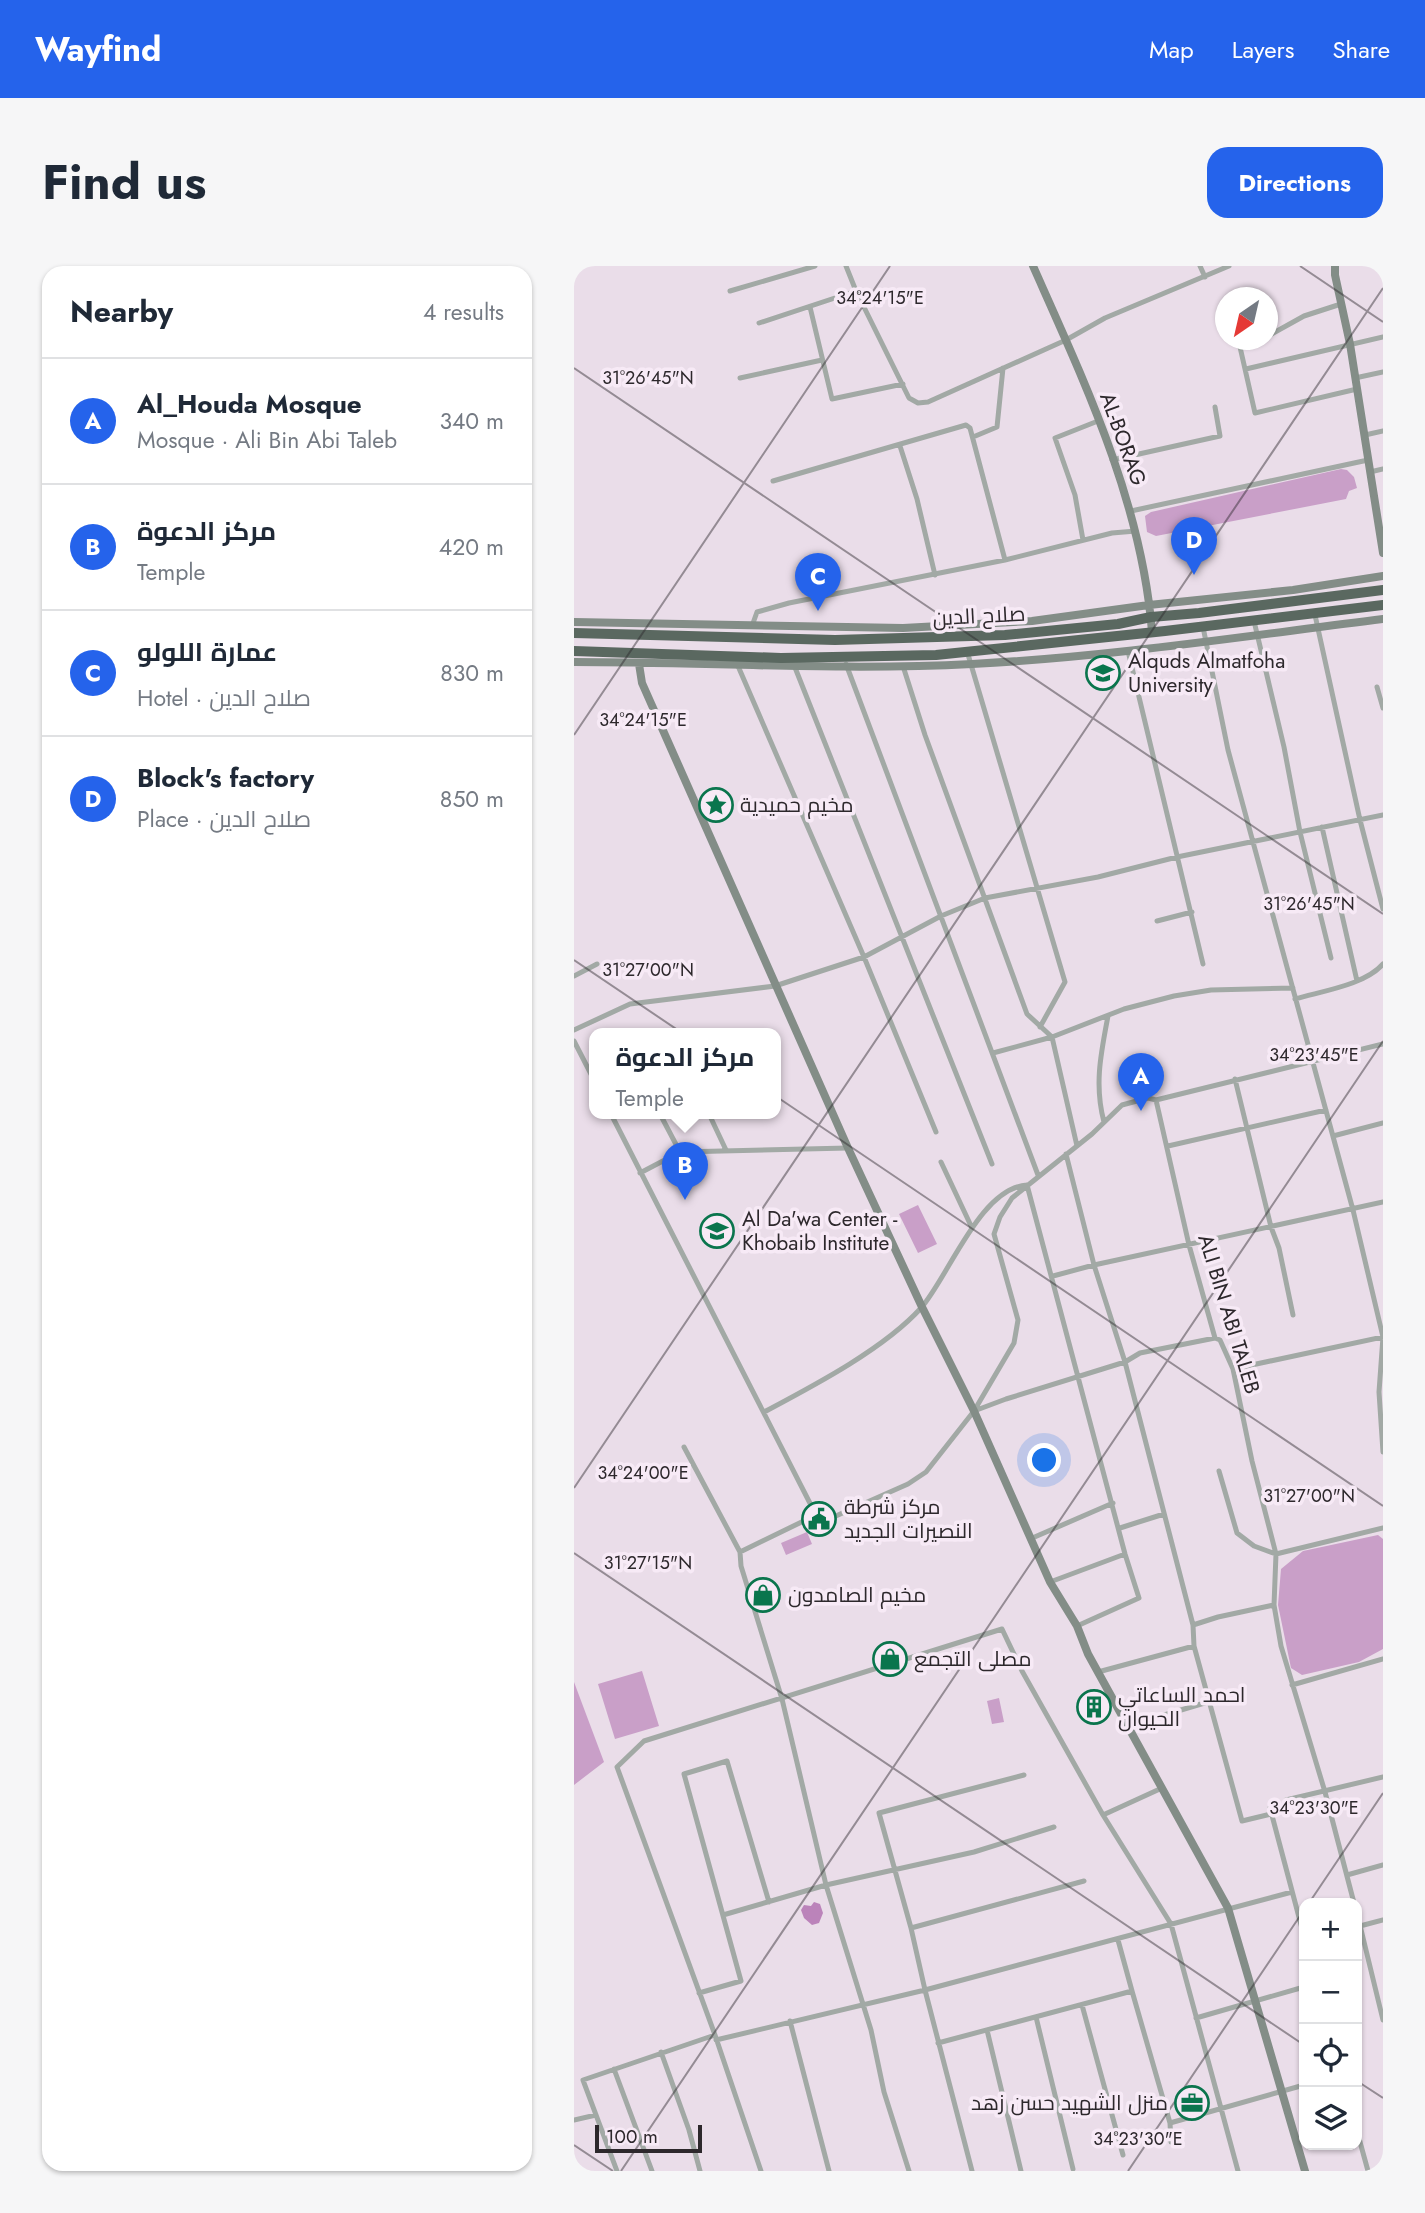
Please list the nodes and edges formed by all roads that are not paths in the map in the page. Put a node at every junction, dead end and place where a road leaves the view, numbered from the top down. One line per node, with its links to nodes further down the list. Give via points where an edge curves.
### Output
1 (815, 266): 8 (street)
2 (846, 266): 9 (street)
3 (1033, 266): 15 (street, AL-BORAG)
4 (1200, 266): 7 (street)
5 (1229, 266): 7 (street)
6 (1335, 266): 10 (street)
7 (1205, 277): 15 (street, via 1105,318)
8 (730, 291)
9 (856, 291): 11 (street); 24 (street)
10 (1341, 304): 13 (street); 16 (street)
11 (810, 307): 12 (street); 18 (street)
12 (759, 323)
13 (1278, 330)
14 (1383, 337): 16 (street)
15 (1066, 340): 19 (street); 27 (street, AL-BORAG)
16 (1350, 344): 20 (street); 23 (street)
17 (1241, 350): 20 (street)
18 (822, 360): 22 (street); 24 (street, via 832,399)
19 (1003, 368): 24 (street, via 918,404 909,398); 30 (street, via 997,428)
20 (1246, 369): 25 (street, via 1255,413)
21 (1383, 372): 23 (street)
22 (740, 378)
23 (1355, 378): 25 (street)
24 (903, 384)
25 (1357, 389): 29 (street)
26 (1215, 407): 32 (street, via 1220,436)
27 (1098, 421): 32 (street, AL-BORAG); 40 (street, via 1055,438 1075,495)
28 (1383, 431): 29 (street)
29 (1365, 435): 33 (street)
30 (973, 437): 31 (street, via 966,425); 42 (street)
31 (900, 446): 36 (street); 43 (street)
32 (1112, 460): 37 (street, AL-BORAG)
33 (1368, 460): 35 (street); 37 (street)
34 (1383, 470): 35 (street)
35 (1370, 472): 38 (street)
36 (773, 481)
37 (1131, 511): 39 (street, AL-BORAG)
38 (1380, 519): 41 (street)
39 (1136, 531): 40 (street); 46 (street, AL-BORAG)
40 (1083, 540): 42 (street)
41 (1383, 553)
42 (1005, 560): 43 (street)
43 (935, 575): 53 (street, via 757,612)
44 (1383, 576): 46 (street)
45 (1383, 590): 49 (highway, صلاح الدين)
46 (1149, 605): 49 (street, AL-BORAG); 53 (street, via 1032,621 903,628)
47 (1383, 606): 48 (highway, صلاح الدين)
48 (1315, 615): 51 (highway, صلاح الدين); 55 (street)
49 (1151, 617): 56 (street, AL-BORAG); 57 (highway, صلاح الدين, via 1045,632 963,637 800,640)
50 (1383, 618): 55 (street)
51 (1254, 621): 54 (highway, صلاح الدين); 58 (street)
52 (574, 622): 53 (street)
53 (752, 626)
54 (1203, 627): 56 (highway, صلاح الدين); 59 (street)
55 (1317, 627): 58 (street); 74 (street)
56 (1152, 632): 61 (highway, صلاح الدين)
57 (574, 633)
58 (1256, 634): 59 (street); 76 (street)
59 (1206, 641): 62 (street); 77 (street, via 1228,750)
60 (574, 651): 63 (highway, صلاح الدين)
61 (967, 651): 65 (highway, صلاح الدين); 67 (street)
62 (1128, 651): 67 (street); 78 (street)
63 (844, 657): 65 (highway, صلاح الدين); 70 (street)
64 (574, 662): 66 (street)
65 (901, 662): 67 (street); 70 (street); 80 (street)
66 (639, 664): 69 (street); 93 (street, via 642,683)
67 (971, 664): 79 (street)
68 (794, 665): 69 (street); 70 (street); 85 (street)
69 (738, 666): 86 (street)
70 (847, 668): 83 (street)
71 (1377, 687): 72 (street)
72 (1383, 708)
73 (1383, 815): 74 (street)
74 (1360, 820): 75 (street); 81 (street)
75 (1322, 827): 76 (street); 92 (street)
76 (1300, 832): 77 (street); 87 (street)
77 (1254, 843): 78 (street); 94 (street)
78 (1177, 857): 79 (street); 82 (street)
79 (1037, 888): 80 (street); 97 (street, via 1065,982)
80 (985, 898): 83 (street); 97 (street, via 1027,1014)
81 (1383, 909)
82 (1192, 912): 84 (street); 89 (street)
83 (941, 915): 85 (street); 102 (street)
84 (1157, 921)
85 (902, 935): 86 (street); 123 (street)
86 (864, 957): 93 (street); 114 (street)
87 (1331, 958)
88 (597, 964): 91 (street)
89 (1203, 964)
90 (1383, 964): 92 (street)
91 (574, 976)
92 (1357, 981): 95 (street)
93 (775, 986): 98 (street, via 630,1004); 118 (street)
94 (1293, 988): 95 (street); 96 (street, via 1211,990)
95 (1295, 999): 103 (street)
96 (1108, 1016): 99 (street); 111 (street, via 1098,1086)
97 (1040, 1027): 99 (street)
98 (574, 1030)
99 (1052, 1037): 102 (street); 116 (street)
100 (574, 1041): 104 (street)
101 (1383, 1044): 103 (street)
102 (993, 1053): 125 (street)
103 (1313, 1063): 105 (street); 107 (street)
104 (589, 1064)
105 (1235, 1079): 106 (street); 113 (street)
106 (1156, 1100): 111 (street, via 1122,1105); 117 (street, ALI BIN ABI TALEB)
107 (1326, 1110): 113 (street); 115 (street)
108 (614, 1119): 124 (street)
109 (663, 1119): 120 (street)
110 (711, 1119): 119 (street)
111 (1104, 1122): 116 (street)
112 (1383, 1123): 115 (street)
113 (1247, 1127): 117 (street); 129 (street)
114 (936, 1132)
115 (1333, 1136): 128 (street)
116 (1077, 1146): 121 (street)
117 (1168, 1146): 131 (street, ALI BIN ABI TALEB)
118 (848, 1148): 119 (street); 134 (street)
119 (726, 1150): 120 (street)
120 (680, 1152): 124 (street)
121 (1066, 1154): 125 (street); 132 (street)
122 (941, 1161): 130 (street)
123 (992, 1164)
124 (640, 1172): 143 (street)
125 (1038, 1175): 126 (street)
126 (1027, 1185): 130 (street, via 1015,1185 1000,1195); 133 (street); 142 (street, via 1012,1198 994,1234 1018,1320 1014,1343)
127 (1383, 1202): 128 (street)
128 (1353, 1210): 129 (street); 136 (street)
129 (1271, 1227): 131 (street); 135 (street)
130 (972, 1228): 134 (street)
131 (1189, 1245): 132 (street); 137 (street, ALI BIN ABI TALEB)
132 (1094, 1265): 133 (street); 138 (street)
133 (1053, 1276): 140 (street)
134 (922, 1307): 142 (street); 143 (street, via 888,1337 826,1379)
135 (1293, 1315)
136 (1383, 1337): 139 (street); 141 (street)
137 (1215, 1338): 138 (street, via 1140,1353); 139 (street, ALI BIN ABI TALEB)
138 (1125, 1362): 140 (street); 148 (street)
139 (1233, 1369): 155 (street, ALI BIN ABI TALEB)
140 (1079, 1377): 142 (street); 147 (street)
141 (1381, 1392): 145 (street)
142 (974, 1411): 149 (street, via 926,1472 908,1485 820,1523); 152 (street)
143 (764, 1412): 149 (street)
144 (684, 1447): 153 (street)
145 (1383, 1452)
146 (1219, 1471): 155 (street, via 1237,1533)
147 (1112, 1503): 150 (street); 152 (street)
148 (1164, 1514): 150 (street); 158 (street)
149 (816, 1515): 153 (street)
150 (1120, 1528): 154 (street)
151 (1383, 1528): 155 (street)
152 (1031, 1539): 156 (street)
153 (740, 1552): 164 (street)
154 (1125, 1553): 156 (street); 159 (street, via 1139,1598)
155 (1276, 1554): 157 (street, ALI BIN ABI TALEB)
156 (1049, 1582): 159 (street)
157 (1274, 1605): 158 (street); 163 (street, ALI BIN ABI TALEB)
158 (1193, 1625): 160 (street)
159 (1077, 1626): 162 (street)
160 (1194, 1646): 162 (street); 165 (street)
161 (1383, 1659): 163 (street)
162 (1098, 1672): 166 (street)
163 (1292, 1685): 170 (street, ALI BIN ABI TALEB)
164 (782, 1699): 172 (street, via 1002,1629); 178 (street); 194 (street, via 645,1741 617,1767)
165 (1208, 1702): 166 (street); 171 (street, via 1242,1821)
166 (1127, 1726): 169 (street)
167 (1024, 1775): 175 (street, via 879,1813)
168 (1383, 1777): 170 (street)
169 (1162, 1788): 172 (street); 182 (street)
170 (1325, 1792): 171 (street, via 1286,1800 1270,1808); 176 (street, ALI BIN ABI TALEB)
171 (1271, 1814): 179 (street)
172 (1103, 1815): 186 (street)
173 (1054, 1828): 175 (street)
174 (1383, 1865): 176 (street)
175 (896, 1871): 178 (street); 188 (street)
176 (1347, 1875): 180 (street, ALI BIN ABI TALEB)
177 (1084, 1881): 188 (street)
178 (827, 1885): 181 (street); 196 (street)
179 (1292, 1892): 182 (street); 184 (street)
180 (1353, 1898)
181 (769, 1902): 183 (street); 183 (street, via 727,1761 684,1774)
182 (1228, 1908): 186 (street); 195 (street)
183 (723, 1915): 194 (street, via 741,1981)
184 (1299, 1918)
185 (1383, 1920): 187 (street)
186 (1171, 1924): 190 (street); 199 (street)
187 (1362, 1924)
188 (911, 1928): 192 (street)
189 (1362, 1936): 200 (street)
190 (1118, 1940): 192 (street); 193 (street)
191 (1299, 1988): 195 (street)
192 (925, 1990): 196 (street); 204 (street)
193 (1132, 1991): 197 (street); 212 (street)
194 (699, 1993): 203 (street)
195 (1255, 2001): 199 (street); 208 (street)
196 (863, 2005): 201 (street); 221 (street)
197 (1083, 2005): 198 (street); 215 (street)
198 (1036, 2017): 202 (street); 224 (street, via 1071,2169)
199 (1196, 2018): 209 (street)
200 (1383, 2020)
201 (790, 2021): 203 (street); 220 (street)
202 (988, 2030): 204 (street); 223 (street)
203 (716, 2038): 205 (street); 219 (street)
204 (938, 2043): 222 (street)
205 (660, 2052): 206 (street); 218 (street)
206 (614, 2069): 210 (street, via 583,2080); 217 (street)
207 (1299, 2086): 208 (street)
208 (1282, 2091): 209 (street); 226 (street)
209 (1221, 2109): 212 (street); 225 (street)
210 (596, 2115): 211 (street); 216 (street)
211 (574, 2120)
212 (1170, 2123): 213 (street)
213 (1171, 2142)
214 (1362, 2149): 227 (street)
215 (1123, 2155)
216 (617, 2171)
217 (652, 2171)
218 (700, 2171)
219 (761, 2171)
220 (829, 2171)
221 (909, 2171)
222 (972, 2171)
223 (1021, 2171)
224 (1062, 2171)
225 (1238, 2171)
226 (1305, 2171)
227 (1368, 2171)

